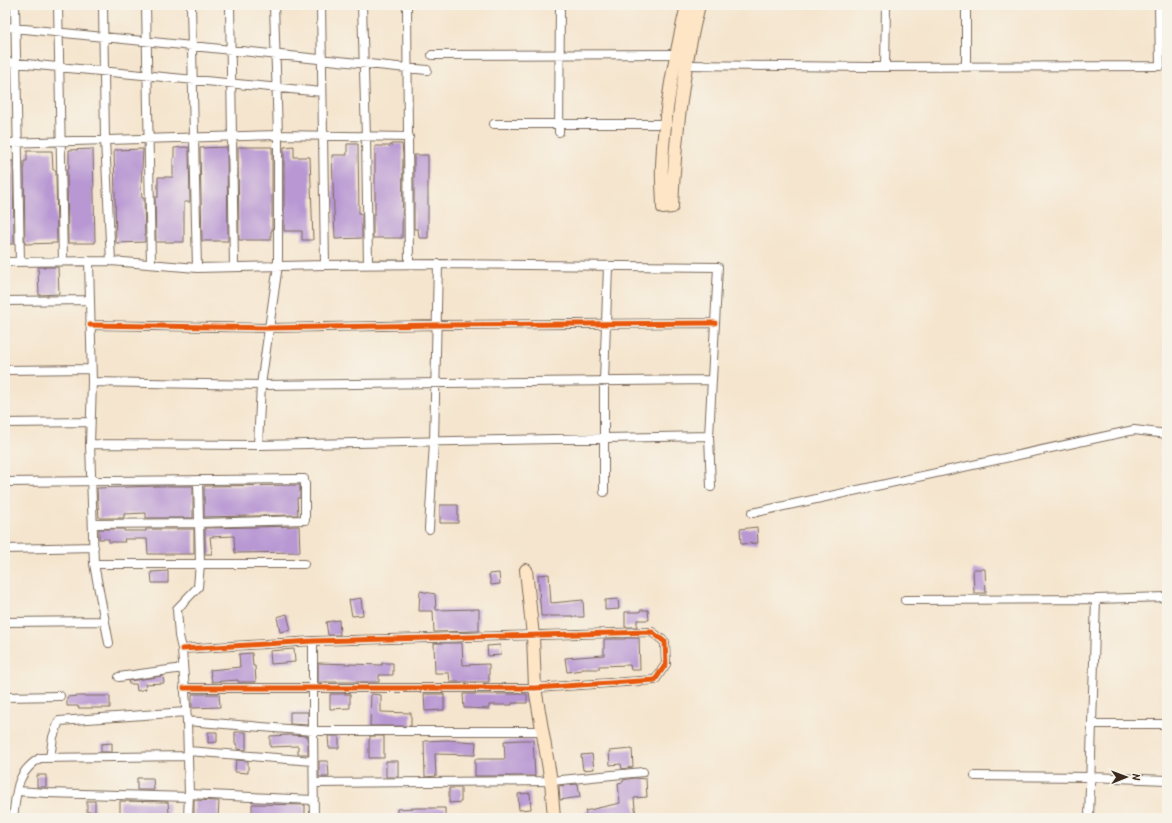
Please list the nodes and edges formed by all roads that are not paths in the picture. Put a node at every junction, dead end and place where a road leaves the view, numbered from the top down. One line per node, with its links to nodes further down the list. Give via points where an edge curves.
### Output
1 (15, 5): 18 (street)
2 (58, 5): 19 (street)
3 (103, 5): 20 (street)
4 (146, 5): 21 (street)
5 (191, 5): 22 (street)
6 (230, 5): 23 (street)
7 (274, 5): 24 (street)
8 (320, 5): 28 (street)
9 (362, 5): 32 (street)
10 (407, 5): 36 (street)
11 (560, 5): 25 (street)
12 (687, 5): 26 (street)
13 (699, 5): 29 (street)
14 (886, 5): 34 (street)
15 (966, 5): 35 (street)
16 (1160, 5): 35 (street, via 1160,66)
17 (5, 27): 18 (street)
18 (16, 28): 19 (street); 31 (street)
19 (58, 32): 20 (street); 33 (street)
20 (103, 36): 21 (street); 38 (street)
21 (146, 41): 22 (street); 39 (street)
22 (192, 46): 23 (street); 40 (street)
23 (230, 50): 24 (street); 41 (street)
24 (275, 54): 28 (street); 42 (street)
25 (560, 54): 26 (street); 27 (street); 46 (street)
26 (676, 54): 29 (street); 45 (street)
27 (432, 55)
28 (321, 59): 32 (street); 43 (street)
29 (687, 59): 34 (street); 45 (street, via 674,157 672,207 663,208 662,165)
30 (5, 62): 31 (street)
31 (16, 63): 33 (street); 57 (street)
32 (364, 64): 36 (street); 51 (street)
33 (59, 67): 38 (street); 55 (street)
34 (885, 67): 35 (street)
35 (966, 67)
36 (408, 68): 37 (street); 52 (street)
37 (427, 70)
38 (104, 71): 39 (street); 54 (street)
39 (147, 75): 40 (street); 53 (street)
40 (192, 80): 41 (street); 50 (street)
41 (231, 83): 42 (street); 48 (street)
42 (276, 88): 43 (street); 47 (street)
43 (322, 92): 49 (street)
44 (494, 124): 46 (street)
45 (665, 124): 46 (street)
46 (559, 128)
47 (278, 135): 48 (street); 49 (street); 67 (street)
48 (232, 136): 50 (street); 70 (street)
49 (322, 136): 51 (street); 68 (street)
50 (194, 137): 53 (street); 71 (street)
51 (366, 137): 52 (street); 64 (street)
52 (409, 137): 65 (street)
53 (148, 138): 54 (street); 63 (street)
54 (105, 140): 55 (street); 60 (street)
55 (60, 141): 57 (street); 58 (street)
56 (5, 143): 57 (street)
57 (18, 143): 62 (street)
58 (63, 261): 59 (street); 62 (street)
59 (89, 261): 60 (street); 73 (street)
60 (111, 261): 63 (street)
61 (5, 262): 62 (street)
62 (20, 262)
63 (151, 264): 71 (street)
64 (368, 264): 65 (street); 68 (street)
65 (410, 264): 66 (street)
66 (438, 264): 69 (street); 77 (street)
67 (278, 265): 68 (street); 70 (street); 78 (street)
68 (325, 265)
69 (608, 266): 74 (street, via 718,267); 75 (street)
70 (234, 267): 71 (street)
71 (197, 268)
72 (5, 300): 73 (street)
73 (90, 300): 76 (street)
74 (715, 323): 75 (street); 81 (street)
75 (606, 324): 77 (street); 82 (street)
76 (90, 325): 78 (street); 79 (street)
77 (437, 325): 78 (street); 84 (street)
78 (269, 328): 85 (street)
79 (91, 369): 80 (street); 83 (street)
80 (5, 370)
81 (712, 380): 82 (street); 89 (street)
82 (604, 381): 84 (street); 90 (street)
83 (92, 382): 85 (street); 87 (street)
84 (435, 383): 85 (street); 91 (street)
85 (261, 385): 93 (street)
86 (5, 422): 87 (street)
87 (90, 422): 92 (street)
88 (1167, 434): 99 (street, via 1134,430)
89 (709, 436): 90 (street); 97 (street)
90 (605, 438): 91 (street); 98 (street)
91 (434, 442): 93 (street); 102 (street)
92 (90, 444): 93 (street); 94 (street)
93 (258, 445)
94 (91, 480): 95 (street); 96 (street); 101 (street)
95 (198, 480): 100 (street); 100 (street, via 305,482 305,520)
96 (5, 482)
97 (711, 487)
98 (604, 492)
99 (752, 513)
100 (199, 523): 101 (street); 106 (street)
101 (93, 524): 103 (street)
102 (430, 529)
103 (94, 547): 104 (street); 105 (street)
104 (5, 549)
105 (94, 564): 106 (street); 113 (street)
106 (200, 564): 107 (street); 117 (street, via 198,587 177,609)
107 (304, 564)
108 (526, 570): 114 (street)
109 (1167, 597): 110 (street)
110 (1096, 599): 111 (street); 127 (street)
111 (905, 600)
112 (5, 622): 113 (street)
113 (105, 622): 116 (street)
114 (533, 636): 115 (street); 121 (street); 121 (street, via 652,632 665,642 666,664 655,680)
115 (313, 641): 117 (street); 122 (street)
116 (109, 644)
117 (182, 649): 118 (street)
118 (183, 668): 119 (street); 120 (street)
119 (119, 677)
120 (184, 688): 122 (street); 125 (street)
121 (535, 688): 122 (street); 130 (street)
122 (313, 689): 129 (street)
123 (60, 696): 124 (street)
124 (5, 697)
125 (186, 712): 126 (street); 132 (street, via 59,721 53,737)
126 (186, 722): 129 (street); 131 (street)
127 (1092, 724): 128 (street); 136 (street)
128 (1167, 724)
129 (313, 731): 130 (street); 133 (street)
130 (542, 732): 138 (street)
131 (188, 753): 132 (street); 133 (street); 141 (street)
132 (50, 758): 140 (street, via 40,758 31,764 21,775)
133 (313, 761): 139 (street)
134 (643, 772): 138 (street)
135 (975, 776): 136 (street)
136 (1090, 777): 137 (street); 147 (street)
137 (1167, 780)
138 (551, 781): 139 (street); 146 (street)
139 (314, 783): 142 (street)
140 (17, 791): 141 (street); 143 (street)
141 (189, 796): 142 (street); 144 (street)
142 (313, 800): 145 (street)
143 (13, 818)
144 (188, 818)
145 (314, 818)
146 (554, 818)
147 (1089, 818)

